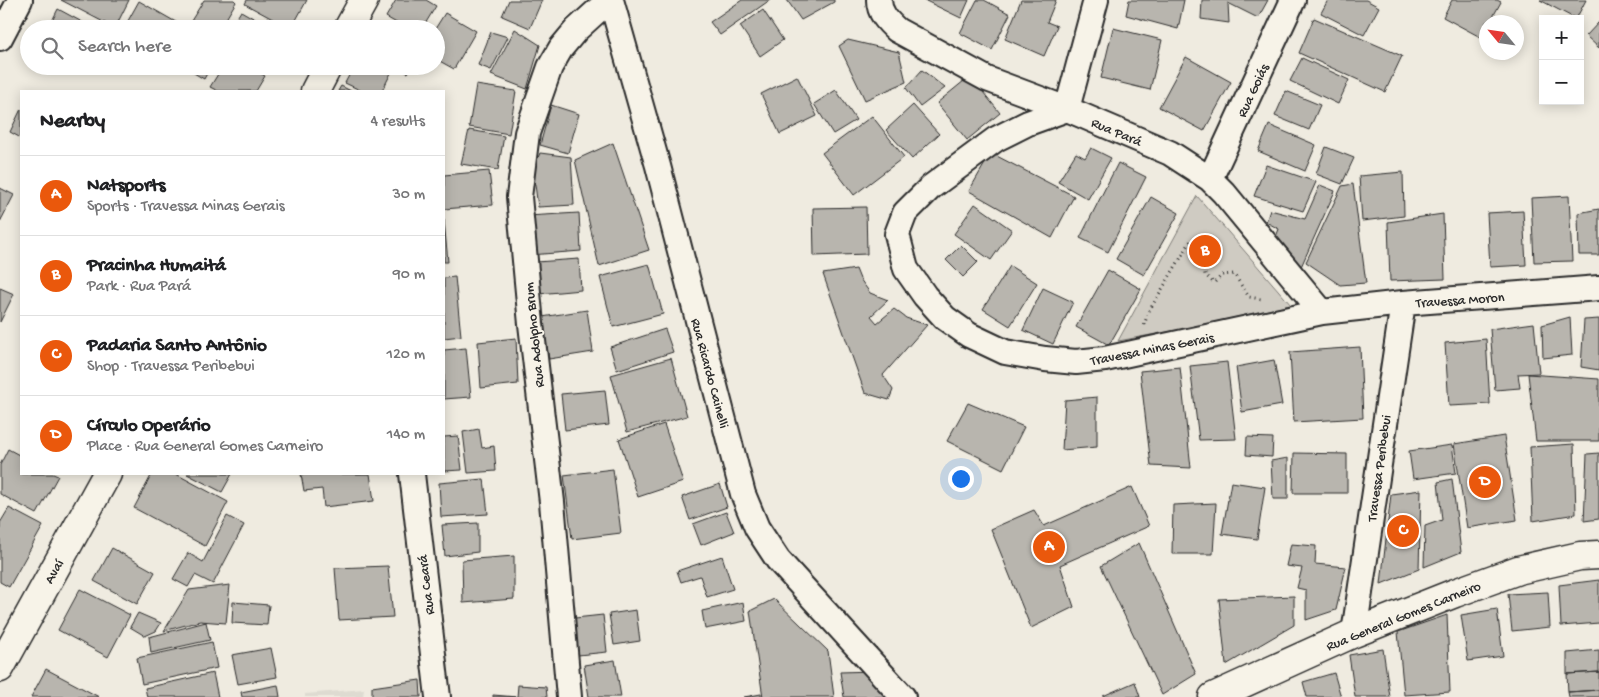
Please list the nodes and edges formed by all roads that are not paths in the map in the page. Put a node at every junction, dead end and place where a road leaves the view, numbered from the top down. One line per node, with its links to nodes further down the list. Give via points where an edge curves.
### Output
1 (20, 0): 8 (street)
2 (364, 0): 7 (main road)
3 (610, 0): 22 (street, Rua Adolpho Brum, via 576,30 550,67 527,133 518,197 552,502); 23 (street, Rua Ricardo Cainelli, via 658,166 743,494 757,528 778,560)
4 (879, 0): 11 (street, Rua Pará, via 885,19 897,30 987,79)
5 (1096, 0): 11 (street)
6 (1293, 0): 12 (street, Rua Goiás)
7 (353, 20)
8 (0, 38)
9 (323, 75): 10 (main road)
10 (316, 90)
11 (1067, 109): 12 (street, Rua Pará, via 1170,153); 15 (street, Travessa Minas Gerais, via 996,139 931,187 905,213 898,234 906,269 945,318 969,335 1005,352 1076,362 1105,359)
12 (1210, 179): 15 (street, Rua Pará)
13 (1599, 288): 14 (street, Travessa Moron)
14 (1403, 303): 15 (street, Travessa Moron); 19 (street, Travessa Peribebui)
15 (1322, 312)
16 (106, 475): 20 (main road, Avaí)
17 (412, 475): 21 (street, Rua Ceará)
18 (1599, 555): 19 (main road, Rua General Gomes Carneiro, via 1518,570)
19 (1354, 633): 24 (main road, Rua General Gomes Carneiro)
20 (0, 668)
21 (438, 697)
22 (569, 697)
23 (903, 697)
24 (1213, 697)

